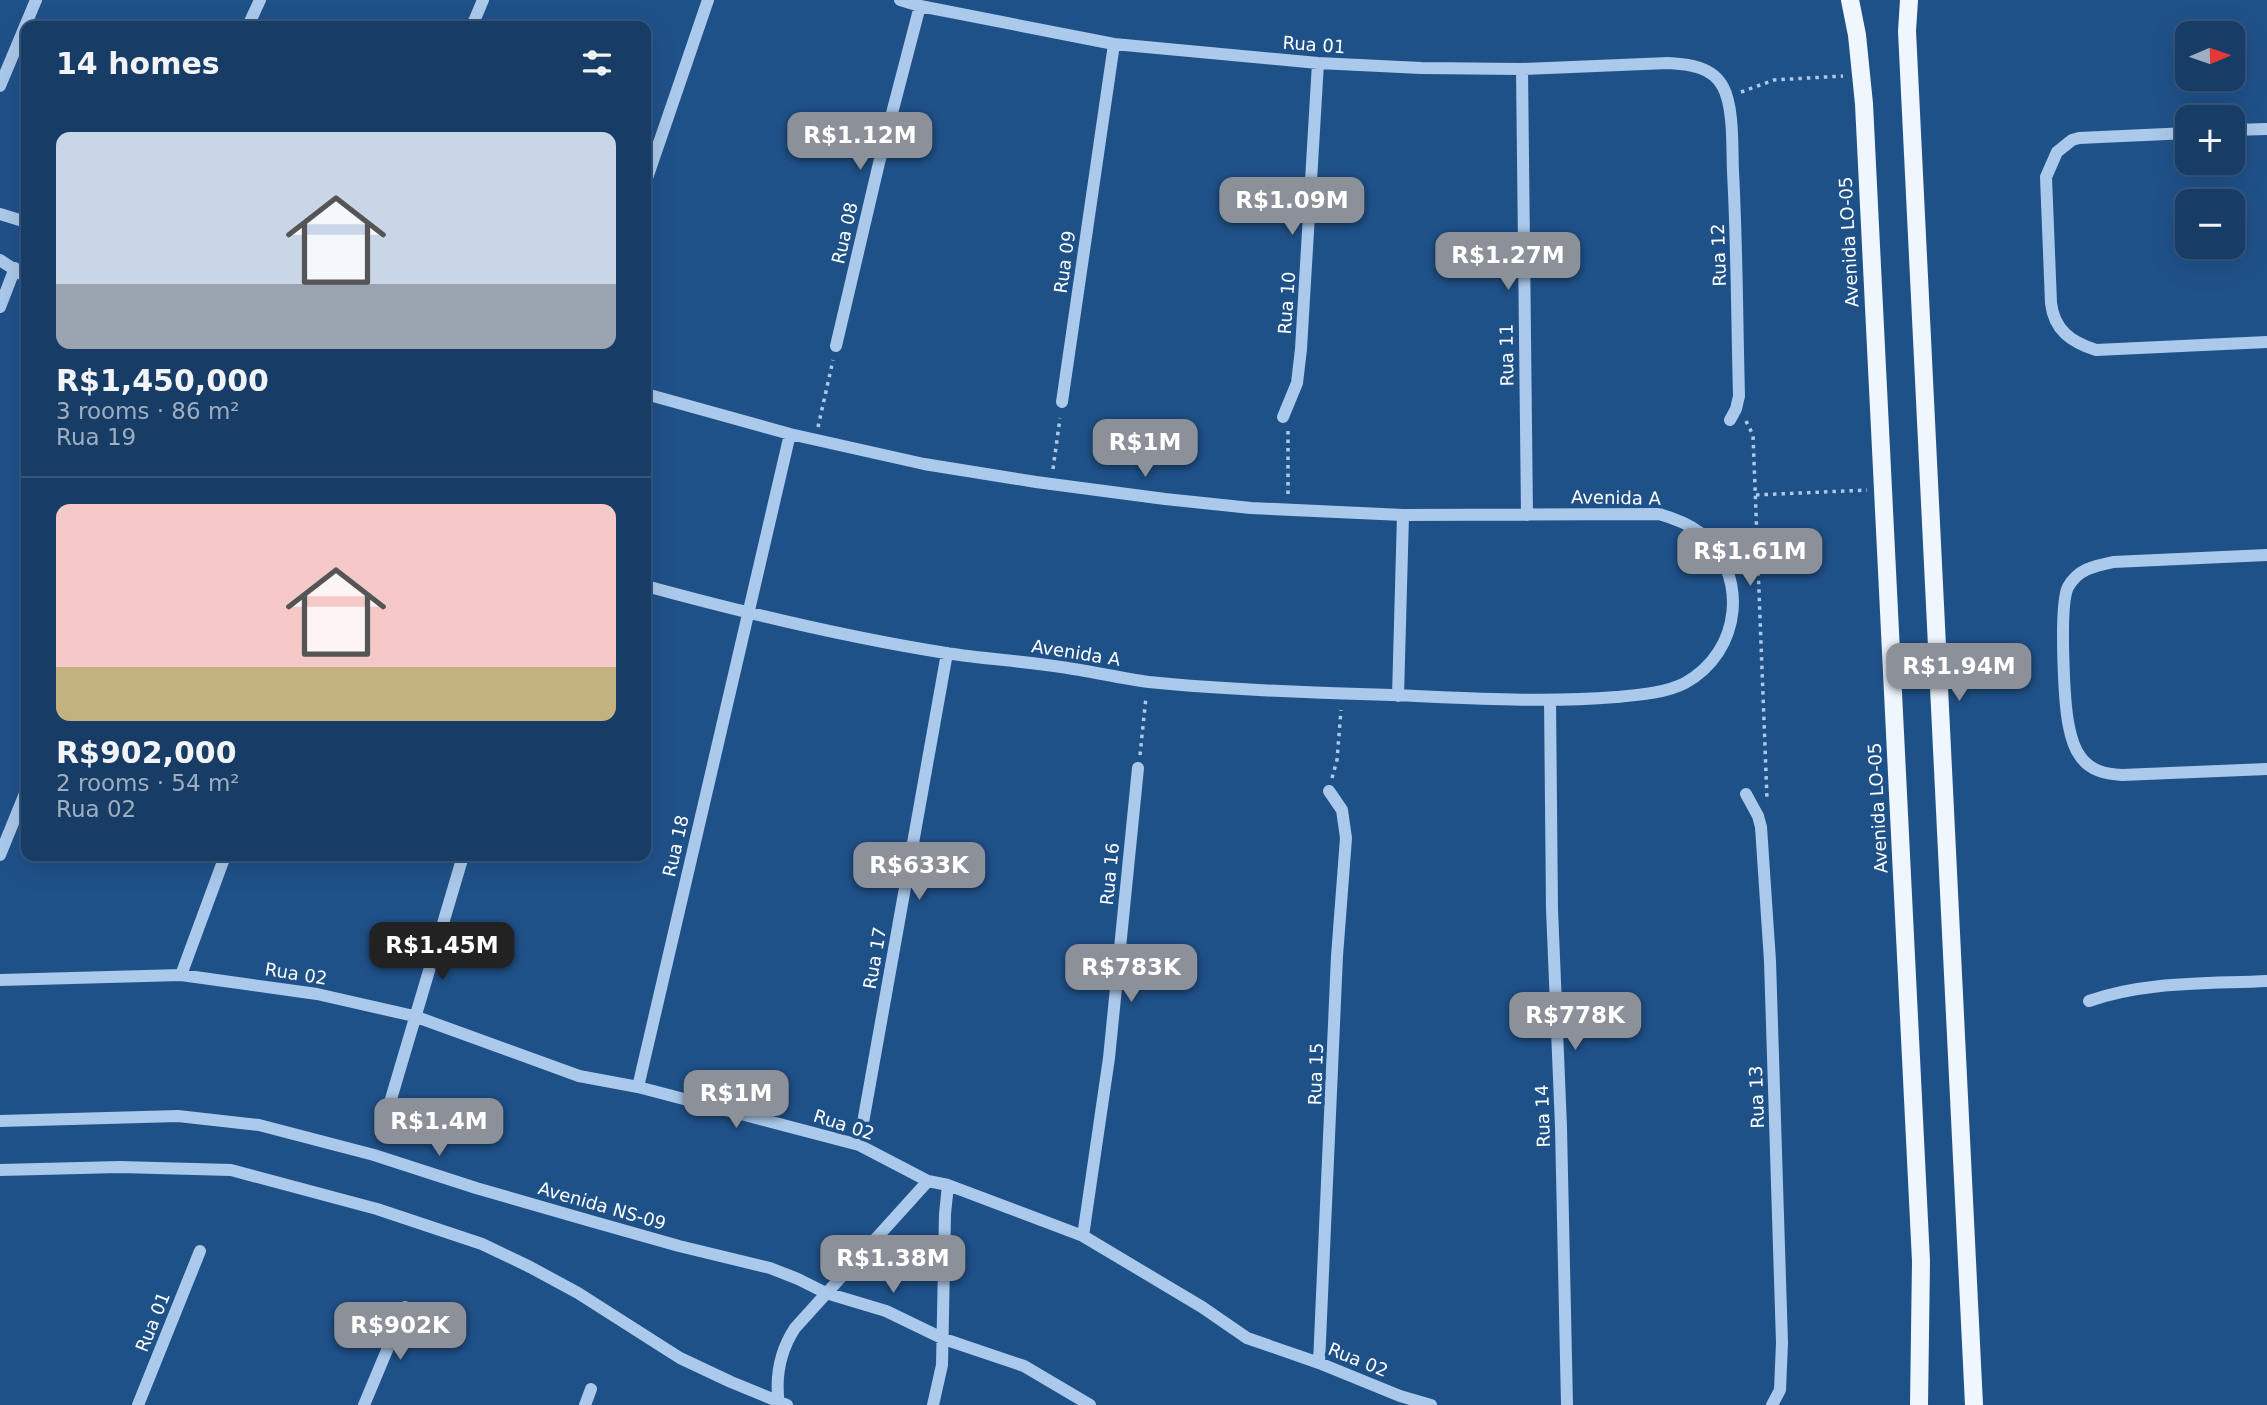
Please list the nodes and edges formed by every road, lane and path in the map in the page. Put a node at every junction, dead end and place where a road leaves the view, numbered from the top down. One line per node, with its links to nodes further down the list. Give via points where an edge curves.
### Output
1 (36, 0): 9 (street)
2 (260, 0): 10 (street)
3 (483, 0): 11 (street)
4 (708, 0): 22 (street)
5 (900, 0): 8 (street, Rua 01)
6 (1850, 0): 16 (main road, Avenida LO-05)
7 (1909, 0): 89 (main road)
8 (920, 6): 13 (street, Rua 01); 30 (street, Rua 08)
9 (27, 21)
10 (250, 21)
11 (474, 21)
12 (21, 36): 17 (street)
13 (1114, 44): 14 (street, Rua 01); 32 (street, Rua 09)
14 (1318, 63): 15 (street, Rua 01); 34 (street, Rua 10, via 1301,349 1297,383)
15 (1522, 69): 18 (street, Rua 01, via 1677,63 1705,70); 42 (street, Rua 11)
16 (1861, 76): 18 (path, via 1774,80); 38 (main road, Avenida LO-05)
17 (0, 86)
18 (1725, 93): 33 (street, Rua 12, via 1736,235 1739,396)
19 (2267, 129): 20 (street)
20 (2245, 130)
21 (2175, 133): 29 (street, via 2078,138 2057,152 2046,177 2055,321 2071,339 2096,350)
22 (651, 166)
23 (0, 214): 24 (street)
24 (21, 220)
25 (0, 260): 26 (street)
26 (15, 268): 27 (street); 28 (street)
27 (21, 273)
28 (0, 307)
29 (2267, 342)
30 (836, 346): 36 (path)
31 (651, 395): 35 (street, Avenida A)
32 (1062, 402): 37 (path)
33 (1733, 415): 39 (path, via 1746,419 1753,435)
34 (1283, 417): 40 (path, via 1288,432)
35 (790, 433): 36 (street, Avenida A); 45 (street, Rua 18)
36 (815, 439): 37 (street, Avenida A, via 924,464)
37 (1050, 484): 40 (street, Avenida A)
38 (1883, 490): 39 (path); 88 (main road, Avenida LO-05, via 1921,1261)
39 (1756, 495): 56 (path, via 1768,784)
40 (1289, 509): 41 (street, Avenida A)
41 (1403, 515): 42 (street, Avenida A); 49 (street)
42 (1527, 516): 50 (street, Avenida A, via 1650,513 1671,517 1690,526 1714,548 1735,596 1730,631 1721,649 1685,683 1619,697)
43 (2267, 555): 52 (street, via 2090,566 2069,587 2064,621 2069,728 2074,746 2089,767 2122,775)
44 (651, 587): 45 (street, Avenida A)
45 (749, 614): 46 (street, Avenida A); 65 (street, Rua 18)
46 (947, 653): 47 (street, Avenida A); 68 (street, Rua 17)
47 (1148, 682): 48 (street, Avenida A); 51 (path)
48 (1343, 694): 49 (street, Avenida A); 53 (path, via 1337,760)
49 (1398, 696): 50 (street, Avenida A)
50 (1550, 700): 87 (street, Rua 14)
51 (1138, 768): 72 (street, Rua 16, via 1109,1058)
52 (2267, 769)
53 (1329, 790): 77 (street, Rua 15, via 1342,810 1346,838)
54 (1746, 794): 56 (street, Rua 13)
55 (21, 803): 57 (street)
56 (1760, 821): 79 (street, Rua 13, via 1770,961 1782,1330 1782,1373)
57 (0, 855)
58 (223, 861): 60 (street)
59 (461, 861): 64 (street)
60 (181, 975): 61 (street, Rua 02); 64 (street, Rua 02, via 317,994)
61 (0, 980)
62 (2267, 981): 63 (street, via 2161,986)
63 (2089, 1001)
64 (414, 1016): 65 (street, Rua 02, via 579,1076); 66 (street)
65 (638, 1087): 68 (street, Rua 02)
66 (391, 1099)
67 (0, 1121): 74 (street, Avenida NS-09, via 178,1115 259,1125 679,1247 770,1268)
68 (859, 1145): 70 (street, Rua 02)
69 (0, 1170): 80 (street, via 231,1170 377,1209 482,1244 530,1267 680,1358)
70 (928, 1181): 71 (street, Rua 02); 74 (street)
71 (948, 1185): 72 (street, Rua 02); 76 (street)
72 (1083, 1236): 77 (street, Rua 02, via 1247,1338)
73 (200, 1251): 81 (street, Rua 01)
74 (826, 1293): 76 (street, Avenida NS-09, via 886,1311); 80 (street, via 787,1340 779,1367)
75 (405, 1307): 82 (street)
76 (944, 1339): 84 (street); 85 (street, Avenida NS-09, via 1024,1366)
77 (1319, 1363): 86 (street, Rua 02)
78 (592, 1389): 83 (street)
79 (1774, 1403)
80 (781, 1404)
81 (138, 1405)
82 (364, 1405)
83 (585, 1405)
84 (933, 1405)
85 (1090, 1405)
86 (1431, 1405)
87 (1567, 1405)
88 (1919, 1405)
89 (1974, 1405)

